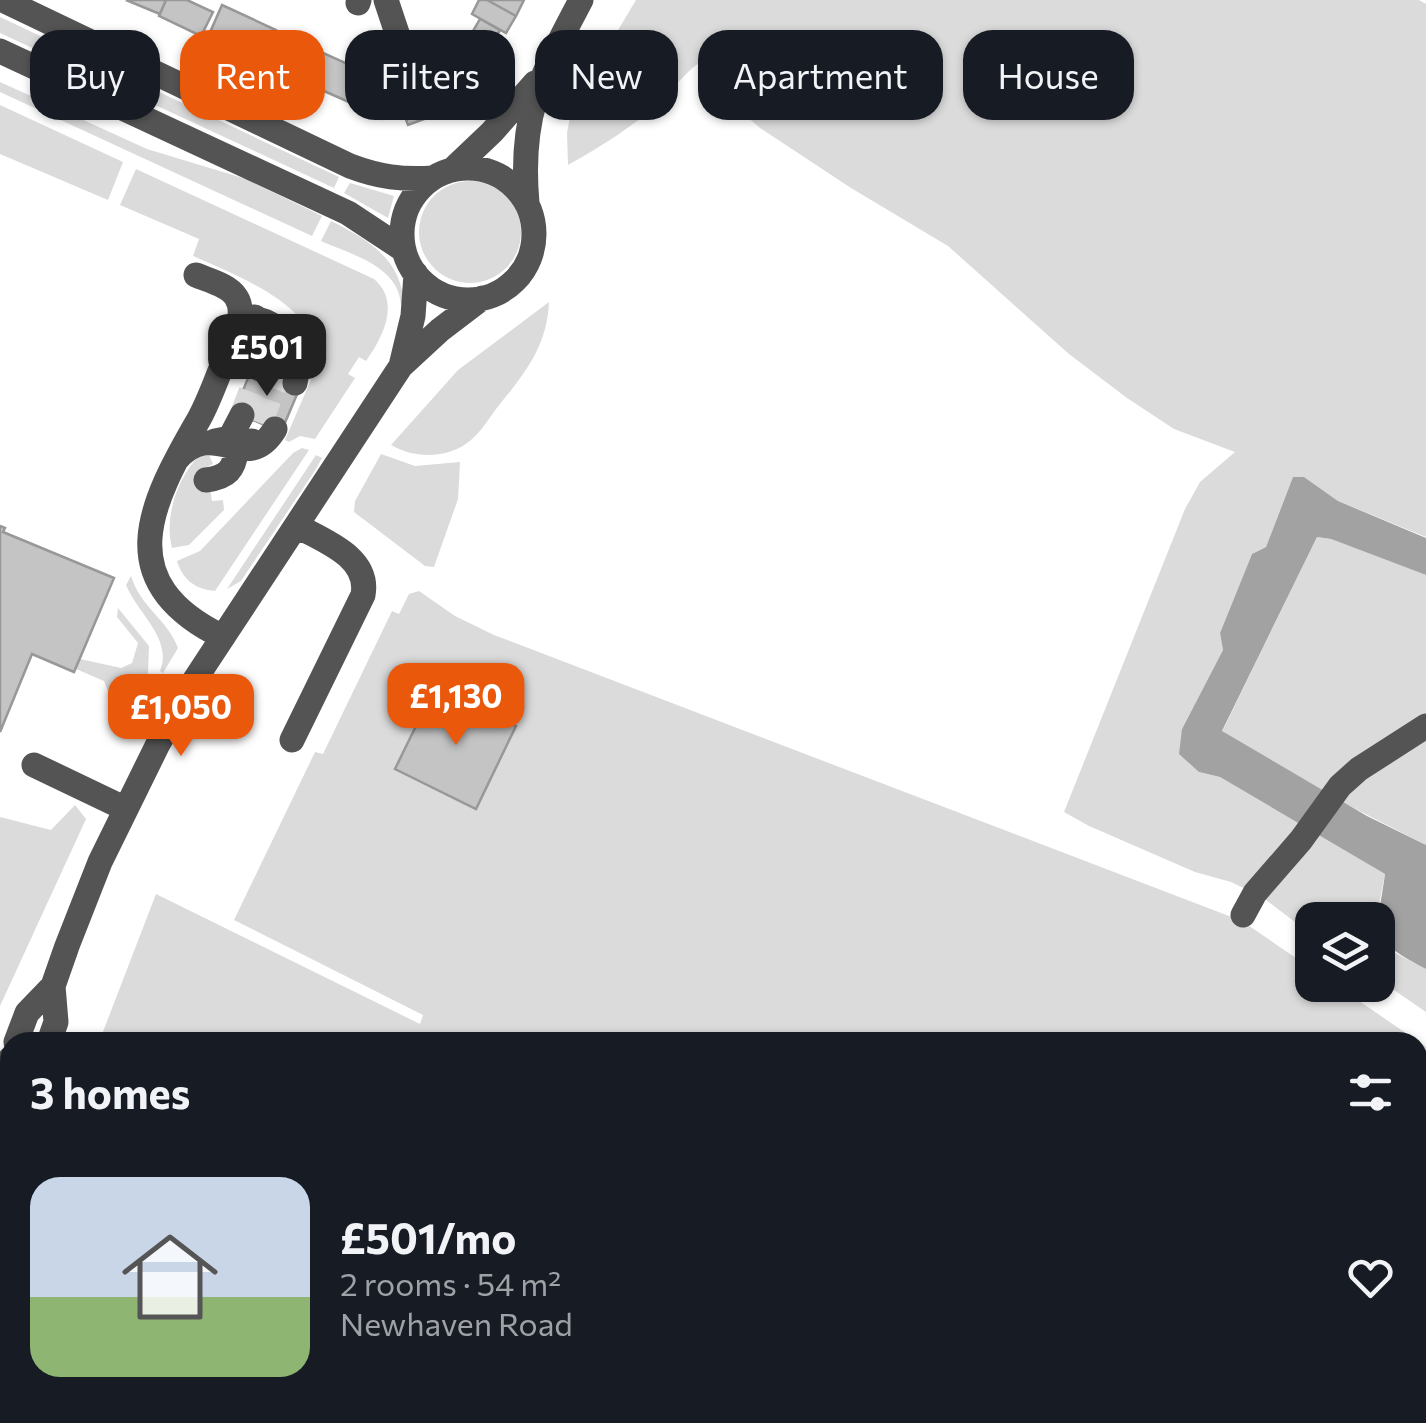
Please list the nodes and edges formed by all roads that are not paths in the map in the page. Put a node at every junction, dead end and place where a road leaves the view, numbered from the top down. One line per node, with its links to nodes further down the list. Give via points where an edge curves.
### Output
1 (386, 0): 4 (street)
2 (581, 0): 5 (street)
3 (16, 3): 9 (street, via 350,166 399,180)
4 (396, 30)
5 (565, 30)
6 (8, 57): 11 (street, via 348,213)
7 (535, 84): 9 (street)
8 (535, 101): 10 (street, via 525,146)
9 (443, 174): 10 (street, via 474,168 495,174); 11 (street, via 407,209)
10 (527, 203): 15 (street, via 534,222 528,262 501,292)
11 (404, 250): 12 (street)
12 (416, 274): 15 (street, via 446,296); 18 (street)
13 (196, 275): 14 (street)
14 (237, 298): 16 (street); 17 (street)
15 (482, 298): 18 (street)
16 (271, 327): 16 (street, via 269,330 278,376 296,359); 17 (street, via 250,320)
17 (236, 334): 20 (street)
18 (401, 366): 22 (street)
19 (226, 444): 19 (street, via 263,445 259,422 230,438); 20 (street, via 194,445); 21 (street, via 232,470)
20 (175, 461): 23 (street, via 148,535 156,577 182,612)
21 (206, 480)
22 (296, 526): 23 (street); 25 (street, via 352,560 365,584)
23 (223, 638): 27 (street)
24 (1426, 726): 28 (street, via 1359,768)
25 (292, 740)
26 (34, 765): 27 (street)
27 (126, 809): 29 (street)
28 (1243, 915)
29 (53, 986): 30 (street, via 27,1013); 31 (street)
30 (20, 1032)
31 (52, 1032)

